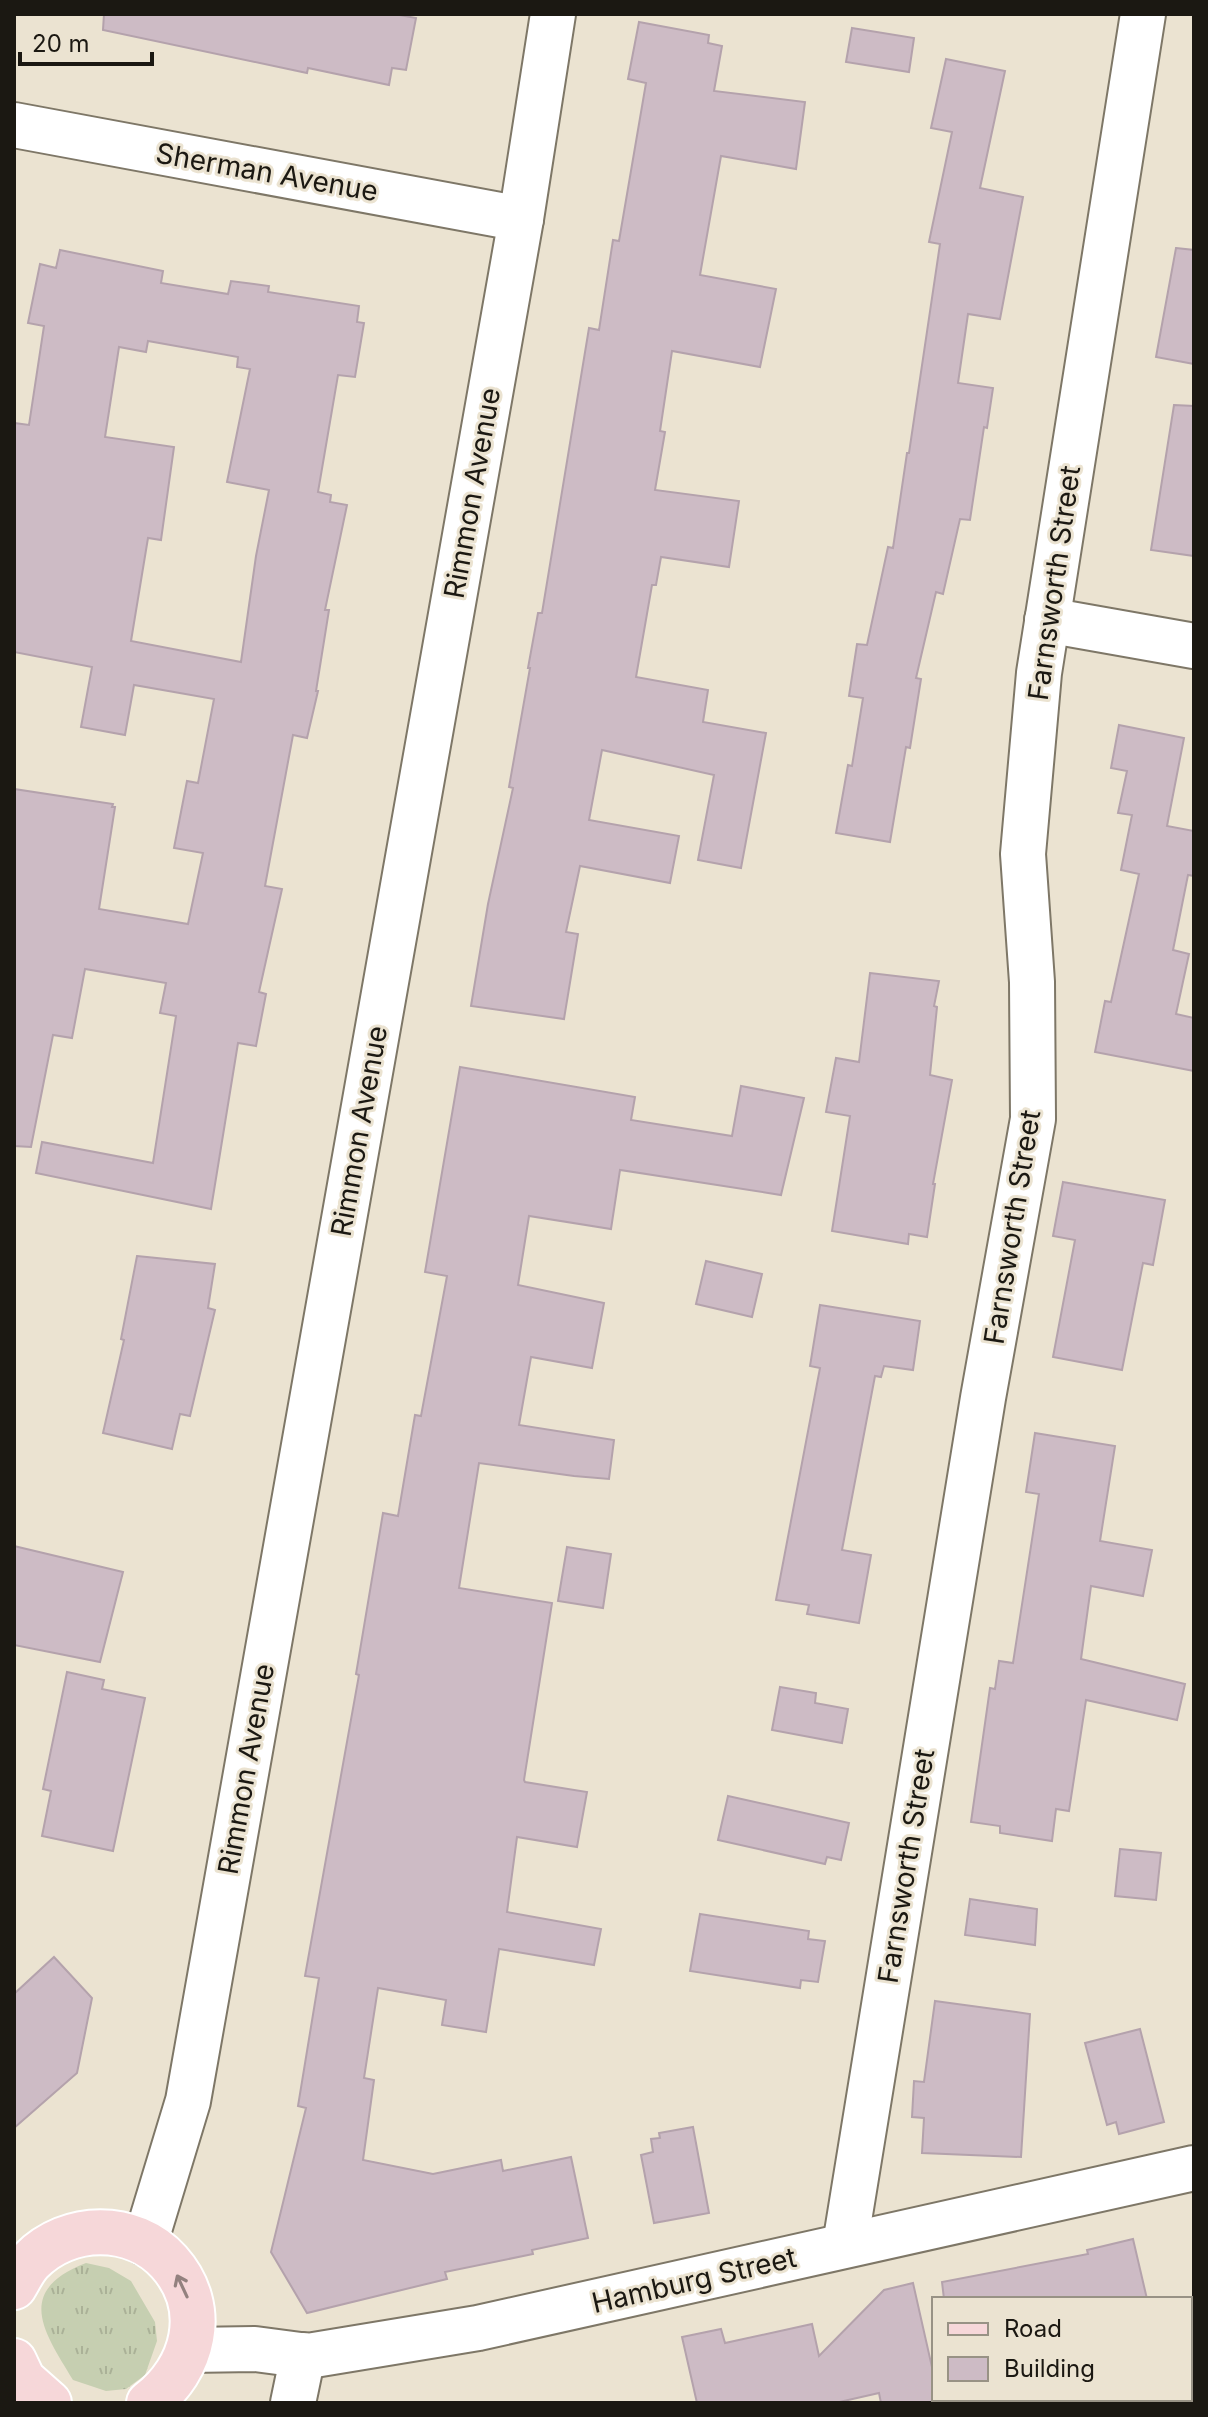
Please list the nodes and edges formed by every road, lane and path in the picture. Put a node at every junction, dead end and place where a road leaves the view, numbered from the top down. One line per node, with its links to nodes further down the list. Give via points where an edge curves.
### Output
1 (553, 14): 4 (street, Rimmon Avenue)
2 (1143, 14): 5 (street, Farnsworth Street)
3 (14, 125): 4 (street, Sherman Avenue)
4 (521, 219): 8 (street, Rimmon Avenue, via 188,2101)
5 (1047, 620): 6 (street); 9 (street, Farnsworth Street, via 1023,854 1032,982 1033,1119)
6 (1194, 646)
7 (1194, 2168): 9 (street, Hamburg Street)
8 (145, 2243): 10 (main road, via 115,2232 84,2233 55,2243); 11 (main road, one-way to 8, via 193,2319 186,2289 169,2262)
9 (845, 2245): 12 (street, Hamburg Street, via 478,2328)
10 (19, 2266)
11 (189, 2350): 12 (street, Hamburg Street); 14 (main road)
12 (303, 2355): 16 (street)
13 (14, 2361): 15 (main road, via 23,2380)
14 (161, 2399)
15 (49, 2403)
16 (293, 2403)

